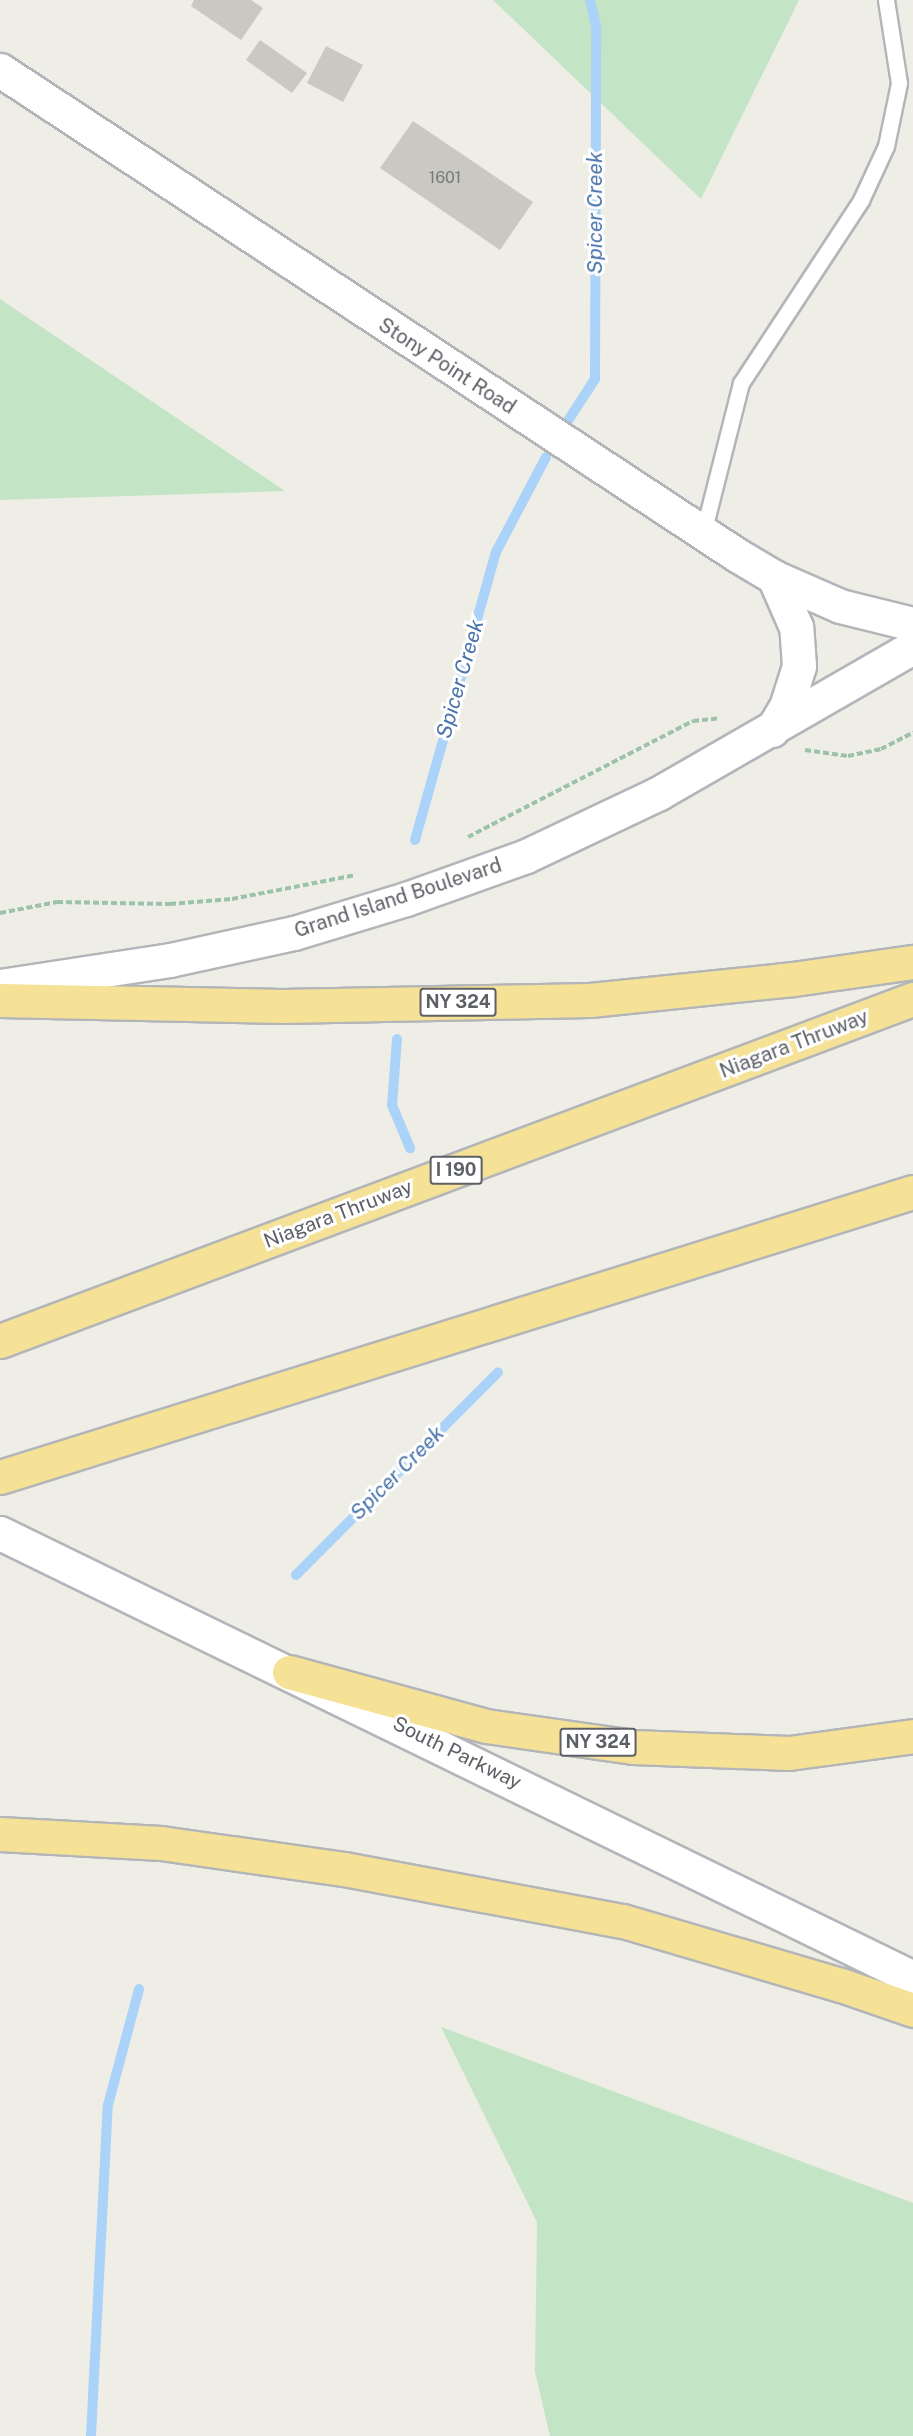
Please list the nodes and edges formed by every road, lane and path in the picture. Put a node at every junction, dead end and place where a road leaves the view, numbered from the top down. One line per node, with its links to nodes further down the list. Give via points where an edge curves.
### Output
1 (886, 0): 3 (lane, via 899,82 886,146 861,200 741,383)
2 (0, 70): 3 (main road, Stony Point Road)
3 (703, 533): 4 (main road, Stony Point Road)
4 (774, 577): 5 (main road, Stony Point Road, via 840,606); 9 (main road, via 796,627 799,666 786,707)
5 (913, 624)
6 (913, 648): 9 (main road)
7 (726, 719): 10 (path, via 711,716 693,721)
8 (913, 733): 9 (path, via 881,749 848,756)
9 (783, 740): 14 (main road, Grand Island Boulevard, via 526,856 406,900 294,933 193,955)
10 (457, 842)
11 (369, 872): 12 (path, via 232,899 170,904 57,902)
12 (0, 913)
13 (913, 962): 16 (highway, NY 324, via 590,1000 282,1006)
14 (0, 986)
15 (913, 999): 18 (highway, Niagara Thruway / I 190)
16 (0, 1000)
17 (913, 1192): 19 (highway)
18 (0, 1341)
19 (0, 1477)
20 (0, 1533): 21 (main road, South Parkway / NY 324)
21 (289, 1672): 22 (highway, NY 324, via 486,1726 633,1747 789,1753); 24 (main road, South Parkway)
22 (913, 1736)
23 (0, 1834): 25 (highway, via 161,1843 344,1869 623,1921 842,1985)
24 (913, 1978)
25 (913, 2010)

